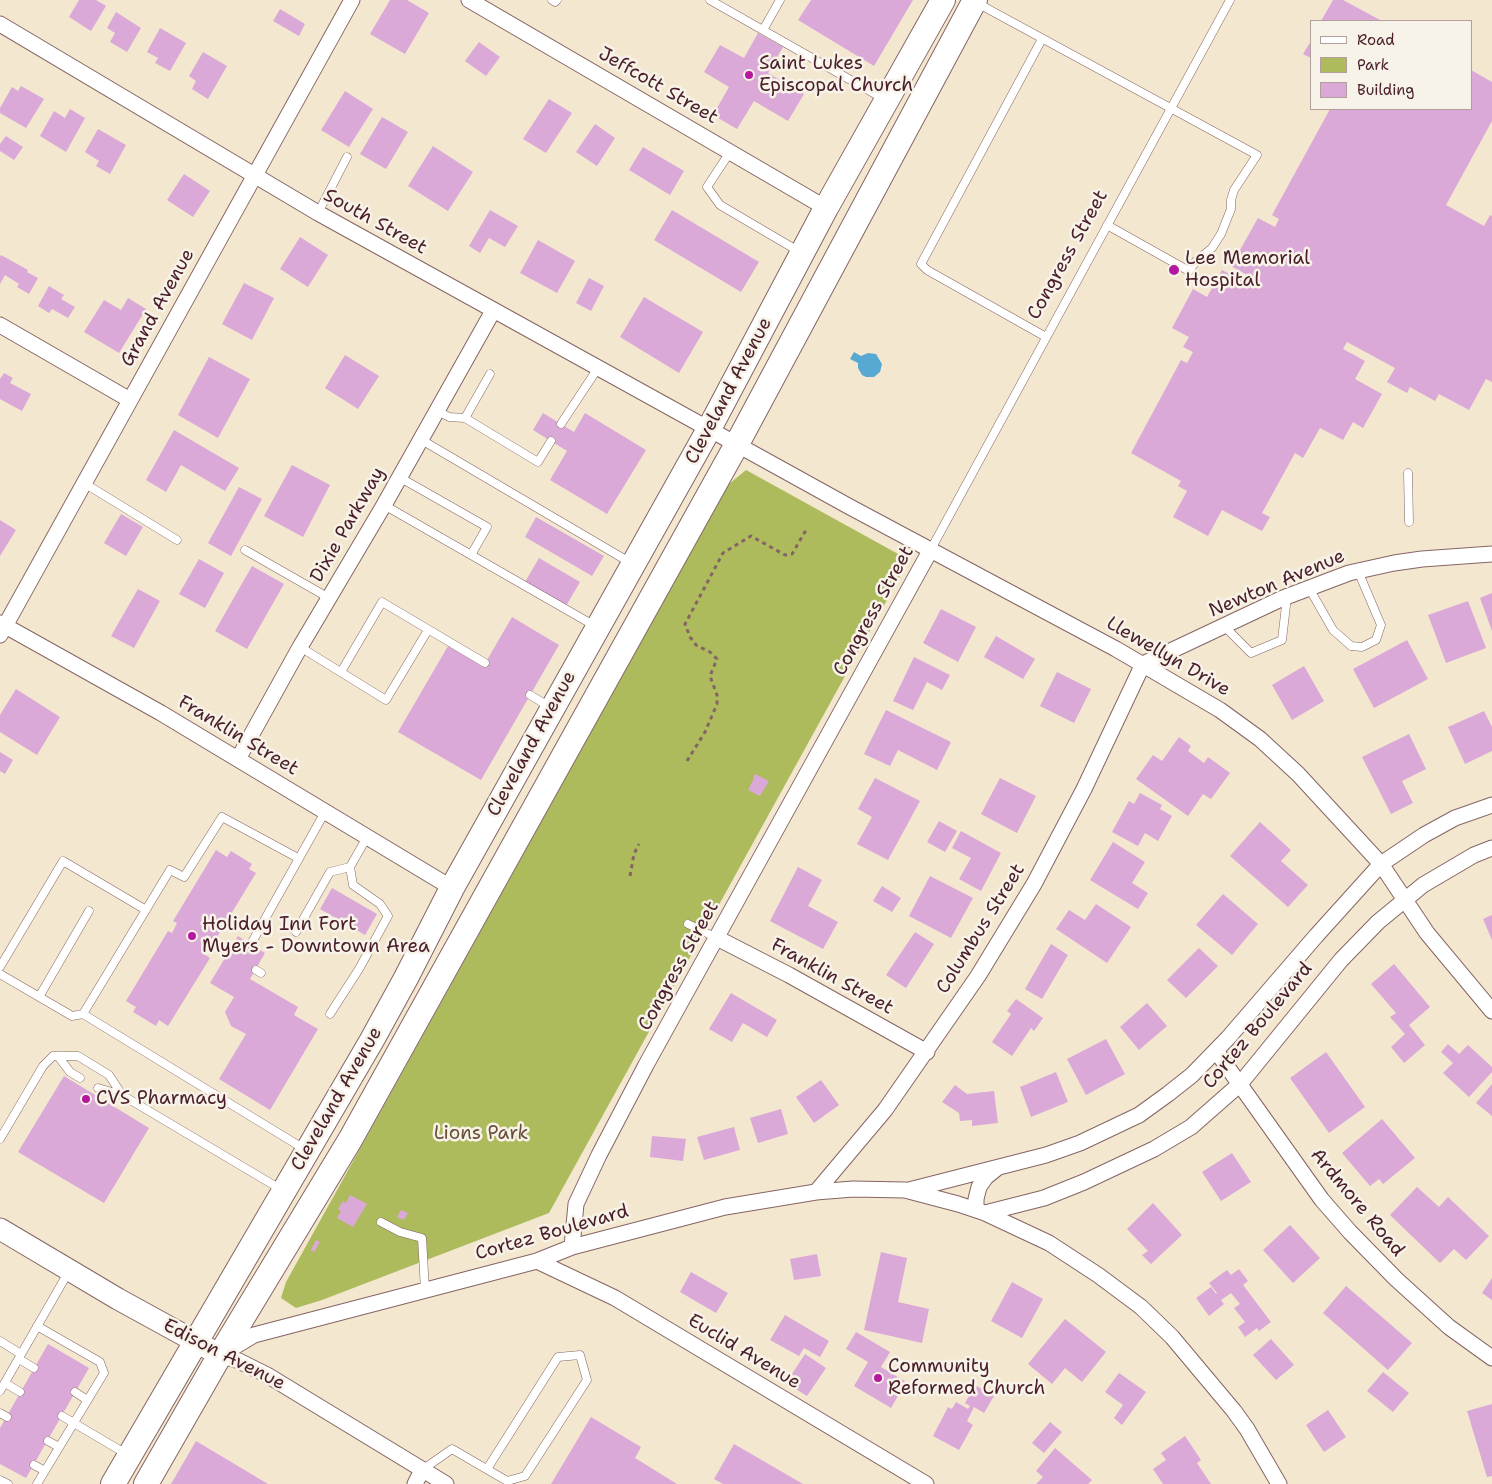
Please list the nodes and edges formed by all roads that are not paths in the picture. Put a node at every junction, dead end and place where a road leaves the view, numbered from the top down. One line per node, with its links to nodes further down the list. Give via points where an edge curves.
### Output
1 (352, 0): 18 (street, Grand Avenue)
2 (469, 0): 16 (street, Jeffcott Street)
3 (552, 0): 4 (lane)
4 (557, 0)
5 (710, 0): 10 (lane)
6 (780, 0): 12 (lane)
7 (943, 0): 14 (main road, Cleveland Avenue)
8 (974, 0): 13 (lane); 35 (main road, Cleveland Avenue)
9 (1230, 0): 15 (lane, Congress Street)
10 (721, 3): 12 (lane)
11 (0, 24): 18 (street, South Street)
12 (763, 30): 14 (lane)
13 (1042, 39): 15 (lane); 25 (lane, via 922,264 926,270)
14 (885, 100): 19 (main road, Cleveland Avenue)
15 (1171, 108): 21 (lane, Congress Street); 21 (lane, via 1257,155 1234,190 1231,209 1221,234 1189,271)
16 (730, 152): 19 (street, Jeffcott Street); 22 (lane, via 707,186 720,205)
17 (347, 157): 20 (lane)
18 (254, 176): 20 (street, South Street); 28 (street, Grand Avenue)
19 (826, 208): 22 (main road, Cleveland Avenue)
20 (318, 213): 23 (street, South Street)
21 (1107, 225): 25 (lane, Congress Street)
22 (802, 253): 32 (main road, Cleveland Avenue)
23 (493, 311): 26 (street, South Street); 29 (street, Dixie Parkway)
24 (0, 325): 28 (street)
25 (1046, 337): 43 (lane, Congress Street)
26 (598, 368): 31 (lane); 32 (street, South Street)
27 (490, 374): 30 (lane)
28 (130, 400): 38 (street, Grand Avenue)
29 (436, 410): 30 (lane, via 449,417); 33 (street, Dixie Parkway)
30 (465, 418): 34 (lane, via 538,462)
31 (563, 421)
32 (709, 429): 35 (street, South Street); 46 (main road, Cleveland Avenue)
33 (420, 439): 37 (street, Dixie Parkway); 46 (lane)
34 (551, 441)
35 (737, 444): 43 (street, Llewellyn Drive); 77 (main road, Cleveland Avenue)
36 (1408, 472): 40 (lane)
37 (399, 477): 39 (street, Dixie Parkway); 45 (lane, via 487,527)
38 (84, 484): 41 (lane); 53 (street, Grand Avenue)
39 (384, 505): 45 (lane); 50 (street, Dixie Parkway)
40 (1409, 522)
41 (177, 540)
42 (245, 550): 50 (lane)
43 (930, 551): 57 (street, Llewellyn Drive); 75 (street, Congress Street)
44 (1492, 554): 47 (street, Newton Avenue, via 1422,559)
45 (471, 555): 52 (lane)
46 (633, 564): 52 (main road, Cleveland Avenue)
47 (1358, 571): 48 (street, Newton Avenue); 48 (lane, via 1381,625 1376,640 1362,647 1351,646 1333,630)
48 (1309, 588): 49 (street, Newton Avenue)
49 (1287, 596): 51 (street, Newton Avenue); 51 (lane, via 1282,640 1251,653)
50 (329, 598): 55 (street, Dixie Parkway)
51 (1224, 626): 57 (street, Newton Avenue)
52 (597, 627): 60 (main road, Cleveland Avenue)
53 (2, 628): 61 (street, Franklin Street, via 150,707)
54 (428, 630): 56 (lane); 58 (lane, via 386,700); 58 (lane, via 382,602)
55 (300, 647): 58 (lane); 61 (street, Dixie Parkway)
56 (485, 663)
57 (1143, 664): 67 (street, Llewellyn Drive, via 1220,710 1260,739 1298,774); 85 (street, Columbus Street, via 1084,789 1034,884)
58 (341, 672)
59 (530, 695): 60 (lane)
60 (552, 708): 69 (main road, Cleveland Avenue)
61 (238, 760): 63 (street, Franklin Street)
62 (1492, 805): 67 (street, Cortez Boulevard, via 1455,818)
63 (325, 812): 64 (street, Franklin Street); 66 (lane)
64 (367, 837): 68 (lane); 69 (street, Franklin Street)
65 (1492, 848): 70 (street, Cortez Boulevard, via 1423,884)
66 (298, 858): 71 (lane, via 222,817 184,877 170,870); 76 (lane)
67 (1381, 864): 70 (street, Llewellyn Drive); 84 (street, Cortez Boulevard)
68 (350, 867): 74 (lane, via 330,872); 83 (lane, via 353,885 380,904 388,916)
69 (452, 888): 77 (main road); 92 (main road, Cleveland Avenue, via 402,986)
70 (1405, 899): 81 (street, Llewellyn Drive, via 1427,932); 88 (street, Cortez Boulevard, via 1341,960)
71 (146, 910): 78 (lane, via 63,860); 82 (lane)
72 (89, 912): 80 (lane)
73 (688, 924): 75 (lane)
74 (296, 932)
75 (717, 938): 85 (street, Franklin Street); 100 (street, Congress Street, via 646,1065 576,1204)
76 (251, 944)
77 (457, 947): 107 (main road, Cleveland Avenue, via 350,1140)
78 (0, 967)
79 (0, 974): 80 (lane)
80 (39, 997): 82 (lane, via 72,1016)
81 (1492, 1011)
82 (83, 1014): 92 (lane)
83 (330, 1014)
84 (1216, 1051): 88 (street, Ardmore Road); 93 (street, Cortez Boulevard, via 1192,1075 1139,1115 1080,1143)
85 (927, 1052): 96 (street, Columbus Street, via 885,1110)
86 (58, 1056): 87 (lane, via 70,1072); 90 (lane, via 78,1056 109,1075); 91 (lane, via 53,1056 43,1066)
87 (80, 1078)
88 (1240, 1084): 97 (street, Cortez Boulevard, via 1191,1127 1145,1153 1044,1198); 109 (street, Ardmore Road, via 1322,1200 1350,1232 1449,1327)
89 (98, 1088): 90 (lane)
90 (122, 1095): 95 (lane)
91 (0, 1139)
92 (307, 1150): 95 (main road, Cleveland Avenue)
93 (998, 1168): 94 (street, Cortez Boulevard); 97 (street, Cortez Boulevard, via 979,1187 976,1199)
94 (905, 1190): 96 (street, Cortez Boulevard); 97 (street, Cortez Boulevard)
95 (283, 1191): 106 (main road, Cleveland Avenue)
96 (816, 1192): 100 (street, Cortez Boulevard, via 726,1207)
97 (981, 1212): 133 (street, via 1049,1243 1141,1308 1172,1337 1234,1411)
98 (381, 1222): 103 (lane, via 422,1238)
99 (0, 1229): 102 (street, Edison Avenue)
100 (572, 1247): 101 (street, Cortez Boulevard)
101 (537, 1261): 103 (street, Cortez Boulevard); 132 (street, Euclid Avenue, via 615,1298)
102 (69, 1270): 104 (lane); 106 (street, Edison Avenue)
103 (425, 1290): 107 (street, Cortez Boulevard, via 254,1336)
104 (37, 1326): 108 (lane); 115 (lane, via 100,1362 104,1373)
105 (0, 1341): 108 (lane)
106 (195, 1341): 107 (street, Edison Avenue); 120 (main road, Cleveland Avenue)
107 (220, 1355): 123 (street, Edison Avenue, via 267,1375); 129 (main road, Cleveland Avenue)
108 (20, 1356): 110 (lane); 111 (lane)
109 (1492, 1358)
110 (34, 1368)
111 (4, 1383): 112 (lane); 113 (lane)
112 (0, 1391)
113 (20, 1392)
114 (75, 1392): 115 (lane)
115 (88, 1400): 117 (lane)
116 (62, 1416): 117 (lane)
117 (74, 1423): 119 (lane); 120 (lane)
118 (48, 1441): 119 (lane)
119 (59, 1447): 124 (lane)
120 (130, 1456): 128 (main road, Cleveland Avenue)
121 (34, 1465): 124 (lane)
122 (487, 1469): 122 (lane, via 507,1481 525,1476 587,1380 580,1355 558,1357); 123 (lane, via 452,1449)
123 (422, 1470): 130 (street); 131 (street, Edison Avenue)
124 (44, 1471): 127 (lane)
125 (0, 1480): 126 (lane)
126 (8, 1484)
127 (37, 1484)
128 (113, 1484)
129 (146, 1484)
130 (415, 1484)
131 (446, 1484)
132 (926, 1484)
133 (1279, 1484)

